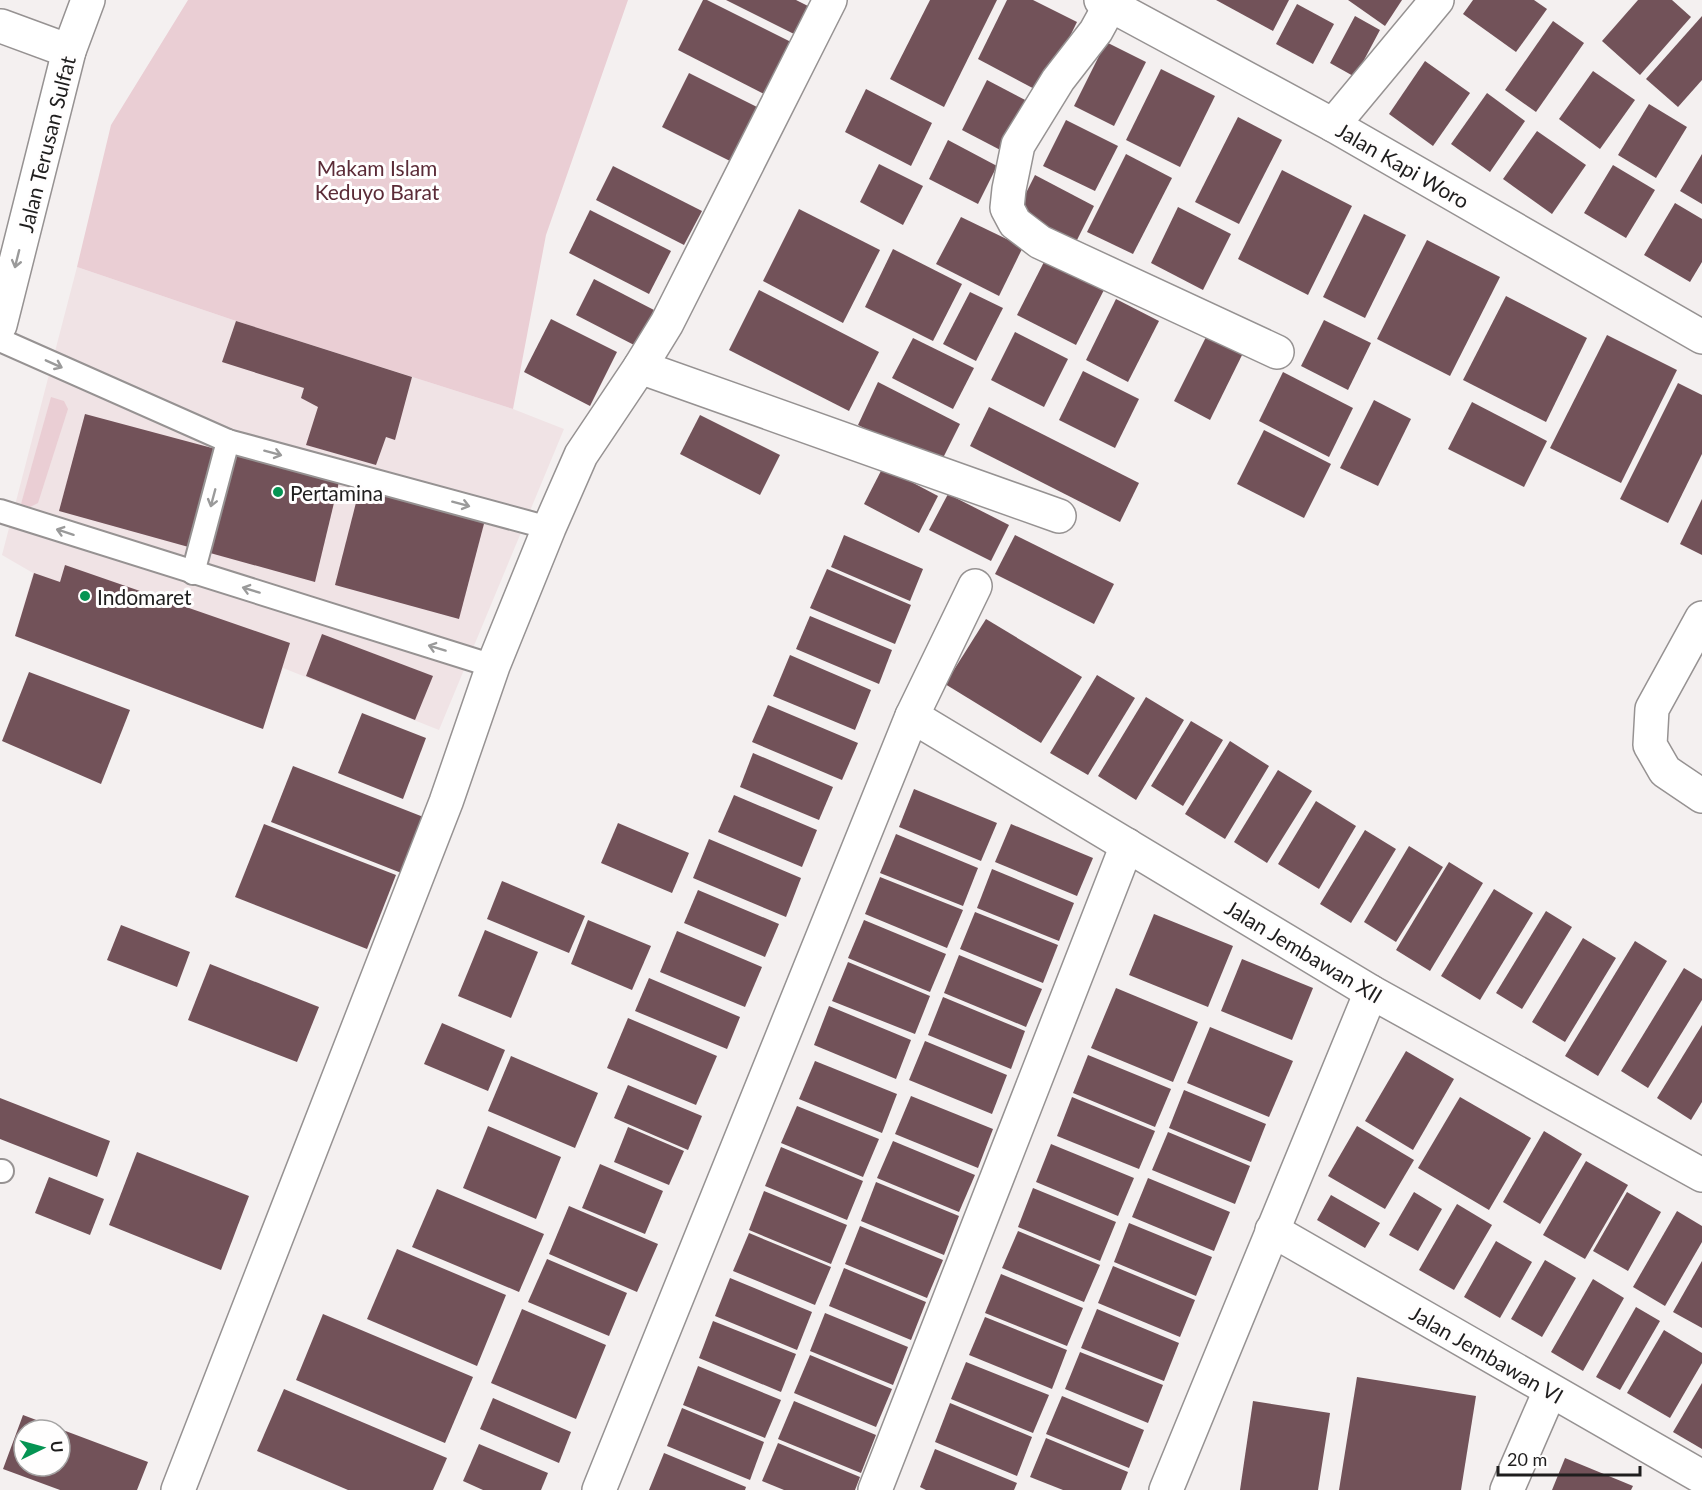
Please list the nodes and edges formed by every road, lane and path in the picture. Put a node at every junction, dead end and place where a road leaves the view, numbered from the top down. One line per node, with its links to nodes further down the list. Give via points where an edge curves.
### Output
1 (9, 0): 6 (street)
2 (88, 0): 7 (street, Jalan Terusan Sulfat)
3 (830, 0): 13 (street, via 667,323)
4 (1437, 0): 8 (street)
5 (1108, 2): 8 (street, Jalan Kapi Woro); 12 (street, via 1096,31 1058,80 1018,145 1006,208 1015,223 1040,242)
6 (0, 27): 7 (street)
7 (69, 51): 9 (street, Jalan Terusan Sulfat, one-way to 9)
8 (1333, 125): 10 (street, Jalan Kapi Woro)
9 (0, 325)
10 (1702, 337)
11 (0, 340): 14 (lane, one-way to 14)
12 (1276, 352)
13 (640, 367): 16 (street); 17 (street, via 582,455)
14 (228, 441): 17 (lane, one-way to 17); 18 (lane, one-way to 18)
15 (0, 511): 18 (lane, one-way to 15)
16 (1059, 516)
17 (549, 528): 21 (street)
18 (194, 573): 21 (lane, one-way to 18)
19 (975, 586): 22 (street)
20 (1702, 618): 23 (street, via 1652,710 1650,728 1650,745 1665,771)
21 (493, 666): 30 (street, via 446,802)
22 (912, 716): 24 (street, Jalan Jembawan XII); 31 (street)
23 (1702, 796)
24 (1127, 845): 25 (street, Jalan Jembawan XII); 32 (street)
25 (1371, 992): 26 (street, Jalan Jembawan XII); 27 (street)
26 (1702, 1175)
27 (1272, 1230): 28 (street, Jalan Jembawan VI); 33 (street)
28 (1550, 1391): 29 (street, Jalan Jembawan VI); 34 (street)
29 (1702, 1477)
30 (178, 1490)
31 (599, 1490)
32 (874, 1490)
33 (1166, 1490)
34 (1507, 1490)

